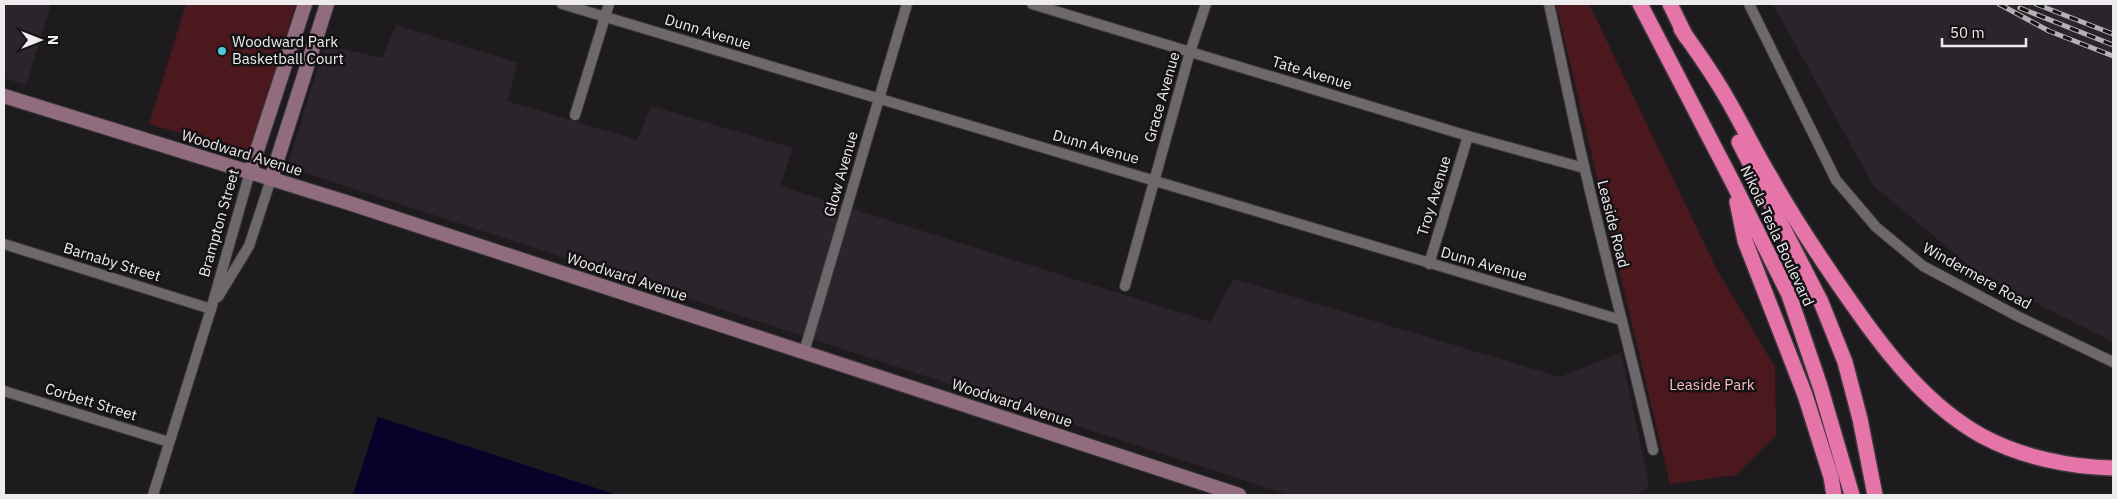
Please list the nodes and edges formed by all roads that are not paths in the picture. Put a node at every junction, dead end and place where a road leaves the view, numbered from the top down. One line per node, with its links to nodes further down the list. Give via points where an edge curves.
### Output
1 (305, 4): 20 (main road, Brampton Street)
2 (327, 4): 21 (main road, Brampton Street)
3 (562, 4): 12 (street, Dunn Avenue)
4 (609, 4): 12 (street)
5 (907, 4): 16 (street, Glow Avenue)
6 (1032, 4): 14 (street, Tate Avenue)
7 (1206, 4): 14 (street, Grace Avenue)
8 (1549, 4): 19 (street, Leaside Road)
9 (1640, 4): 23 (highway, Nikola Tesla Boulevard)
10 (1670, 4): 13 (highway, Nikola Tesla Boulevard)
11 (1749, 4): 30 (street, Windermere Road, via 1836,180 1876,227 1923,266 2019,318)
12 (605, 17): 16 (street, Dunn Avenue); 17 (street)
13 (1682, 29): 32 (highway, Nikola Tesla Boulevard, via 1821,302 1845,362); 35 (highway, via 1718,83 1770,178 1824,264 1882,345 1928,396 1972,430 2011,448 2054,461)
14 (1190, 52): 18 (street, Tate Avenue); 22 (street, Grace Avenue)
15 (4, 96): 20 (main road, Woodward Avenue)
16 (879, 99): 22 (street, Dunn Avenue); 29 (street, Glow Avenue)
17 (575, 115)
18 (1468, 136): 19 (street, Tate Avenue); 25 (street, Troy Avenue)
19 (1584, 168): 28 (street, Leaside Road)
20 (250, 172): 21 (main road, Woodward Avenue); 27 (street, Brampton Street)
21 (271, 179): 27 (street, Brampton Street, via 249,246); 29 (main road, Woodward Avenue)
22 (1154, 180): 25 (street, Dunn Avenue); 26 (street, Grace Avenue)
23 (1732, 181): 38 (highway, via 1745,240 1805,395); 39 (highway, Nikola Tesla Boulevard, via 1789,295)
24 (4, 244): 27 (street, Barnaby Street)
25 (1429, 264): 28 (street, Dunn Avenue)
26 (1125, 286)
27 (212, 309): 33 (street, Brampton Street)
28 (1621, 320): 34 (street, Leaside Road)
29 (804, 352): 37 (main road, Woodward Avenue)
30 (2113, 362)
31 (4, 391): 33 (street, Corbett Street)
32 (1860, 419): 40 (highway, Nikola Tesla Boulevard); 41 (highway)
33 (169, 442): 36 (street, Brampton Street)
34 (1653, 450)
35 (2113, 468)
36 (152, 495)
37 (1239, 495)
38 (1834, 495)
39 (1852, 495)
40 (1875, 495)
41 (1882, 495)

